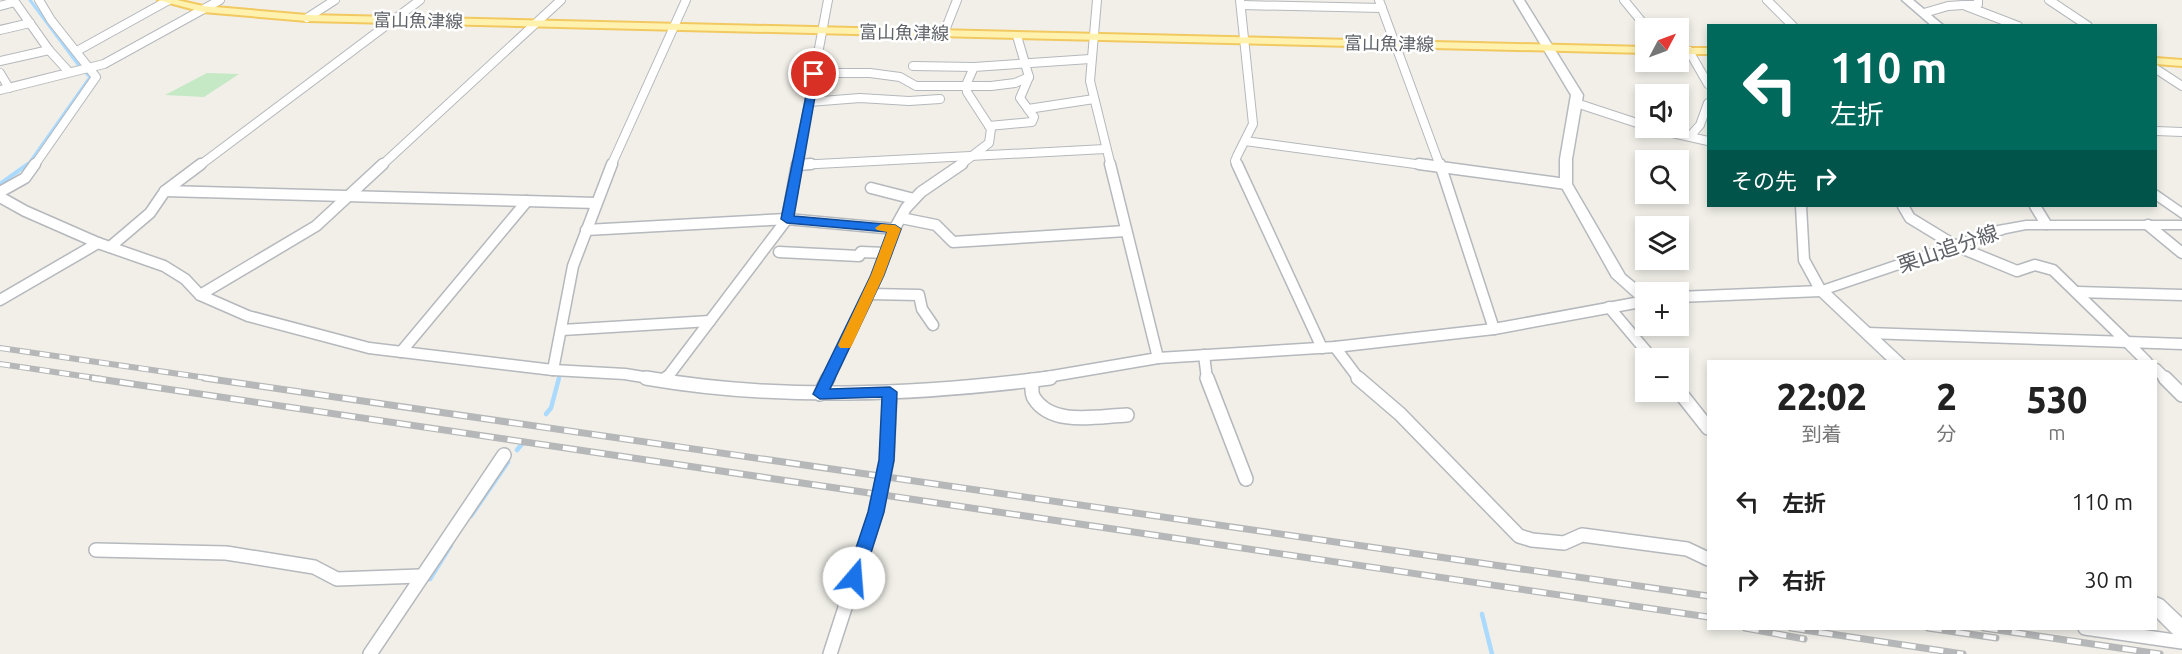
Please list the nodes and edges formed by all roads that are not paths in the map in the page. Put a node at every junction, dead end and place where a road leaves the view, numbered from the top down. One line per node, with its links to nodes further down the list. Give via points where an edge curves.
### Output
1 (7, 0): 20 (street)
2 (39, 0): 46 (street)
3 (166, 0): 23 (main road, 富山魚津線); 46 (street)
4 (220, 0): 23 (street)
5 (335, 0): 25 (street)
6 (420, 0): 28 (street)
7 (561, 0): 30 (street)
8 (686, 0): 35 (street)
9 (828, 0): 37 (street)
10 (957, 0): 38 (street)
11 (1097, 0): 40 (street)
12 (1379, 0): 22 (street)
13 (1519, 0): 43 (street)
14 (1624, 0): 26 (street)
15 (1767, 0): 31 (street)
16 (1907, 0): 24 (street)
17 (1978, 0): 21 (street, via 1978,4)
18 (2049, 0): 34 (street)
19 (1241, 3): 22 (street); 41 (street)
20 (0, 5): 29 (street, via 15,2)
21 (1966, 6): 24 (street); 33 (street)
22 (1382, 8): 42 (street)
23 (203, 9): 25 (main road, 富山魚津線); 57 (street)
24 (1924, 13): 32 (street)
25 (307, 18): 28 (main road, 富山魚津線)
26 (1639, 18)
27 (0, 19): 36 (street)
28 (394, 21): 30 (main road, 富山魚津線); 91 (street)
29 (30, 23): 36 (street); 44 (street)
30 (534, 24): 35 (main road, 富山魚津線); 94 (street)
31 (1791, 24)
32 (1938, 24)
33 (2013, 24)
34 (2085, 24)
35 (674, 27): 37 (main road, 富山魚津線); 97 (street)
36 (3, 29)
37 (822, 31): 38 (main road, 富山魚津線); 62 (street)
38 (944, 33): 39 (main road, 富山魚津線)
39 (1017, 36): 40 (main road, 富山魚津線); 52 (street)
40 (1092, 38): 41 (main road, 富山魚津線); 50 (street)
41 (1245, 41): 42 (main road, 富山魚津線); 83 (street, via 1253,124)
42 (1395, 44): 43 (main road, 富山魚津線); 88 (street)
43 (1547, 47): 45 (main road, 富山魚津線); 74 (street, via 1577,95)
44 (49, 50): 51 (street); 60 (street)
45 (1635, 50)
46 (77, 51): 57 (street)
47 (1689, 51): 48 (main road)
48 (1707, 51)
49 (1689, 58): 65 (street)
50 (1090, 59): 52 (street); 71 (street, via 1089,81)
51 (0, 61)
52 (1026, 62): 56 (street); 63 (street)
53 (2157, 62): 54 (main road)
54 (2182, 63)
55 (914, 66): 56 (street)
56 (974, 67): 66 (street)
57 (91, 68): 60 (street); 92 (street, via 96,77 32,169)
58 (32, 70): 64 (street)
59 (2157, 70): 67 (street)
60 (69, 72): 64 (street)
61 (0, 73): 68 (street)
62 (814, 74): 66 (street, via 870,73 900,77 916,86); 73 (street)
63 (1029, 77): 66 (street, via 992,86); 76 (street, via 1020,98)
64 (40, 80): 68 (street)
65 (1707, 83)
66 (966, 85): 79 (street, via 970,99)
67 (2182, 86)
68 (9, 88): 69 (street)
69 (0, 90)
70 (940, 99): 72 (street)
71 (1094, 99): 76 (street); 85 (street)
72 (909, 101): 73 (street, via 860,98); 77 (street)
73 (809, 102): 87 (street)
74 (1576, 103): 78 (street); 89 (street, via 1566,159)
75 (1707, 106): 82 (street, via 1700,125)
76 (1028, 109): 79 (street, via 1034,117 1032,122)
77 (913, 110)
78 (1635, 122)
79 (989, 126): 86 (street, via 989,143)
80 (2157, 131): 81 (street)
81 (2182, 132)
82 (1690, 136): 84 (street)
83 (1245, 141): 88 (street); 133 (street, via 1235,160)
84 (1707, 141)
85 (1105, 149): 86 (street); 109 (street)
86 (976, 157): 87 (street); 95 (street)
87 (798, 165): 103 (street)
88 (1441, 168): 89 (street); 128 (street)
89 (1566, 184): 116 (street, via 1619,277)
90 (871, 188): 95 (street)
91 (165, 191): 94 (street); 112 (street, via 150,213)
92 (0, 195): 110 (street, via 25,211)
93 (2157, 195): 101 (street)
94 (345, 196): 96 (street); 120 (street, via 316,226)
95 (914, 199): 102 (street)
96 (527, 201): 97 (street); 135 (street)
97 (596, 203): 108 (street)
98 (1801, 207): 117 (street, via 1803,262)
99 (1904, 207): 111 (street, via 1910,218)
100 (2036, 207): 104 (street)
101 (2182, 214)
102 (901, 218): 107 (street); 109 (street, via 936,225 954,242)
103 (787, 219): 107 (street); 108 (street); 126 (street)
104 (2046, 224): 105 (street, 栗山追分線); 111 (street, 栗山追分線, via 2003,229)
105 (2148, 225): 106 (street, 栗山追分線); 115 (street)
106 (2182, 225)
107 (895, 229): 114 (street)
108 (586, 230): 129 (street, via 572,268)
109 (1126, 231): 137 (street)
110 (98, 243): 112 (street); 123 (street)
111 (1956, 246): 117 (street, 栗山追分線); 118 (street, via 2017,271 2042,264)
112 (110, 247): 120 (street, via 164,266 185,279)
113 (779, 252): 114 (street, via 859,256 861,252)
114 (886, 253): 119 (street)
115 (2182, 253)
116 (1635, 291)
117 (1821, 291): 122 (street); 130 (street)
118 (2078, 291): 121 (street); 131 (street)
119 (869, 294): 127 (street, via 919,295 921,309); 146 (street)
120 (200, 295): 135 (street, via 248,316 369,348)
121 (2182, 295)
122 (1689, 297)
123 (0, 300)
124 (1635, 303): 125 (street)
125 (1609, 307): 128 (street); 134 (street)
126 (710, 321): 129 (street); 142 (street)
127 (933, 325)
128 (1494, 329): 133 (street)
129 (562, 330): 140 (street)
130 (1867, 333): 131 (street); 138 (street)
131 (2127, 342): 132 (street); 139 (street)
132 (2182, 345)
133 (1329, 347): 136 (street); 154 (street, via 1519,536 1564,543 1582,535 1687,549)
134 (1644, 348)
135 (400, 352): 140 (street)
136 (1204, 355): 137 (street); 152 (street, via 1208,379)
137 (1158, 358): 143 (street)
138 (1897, 360)
139 (2146, 360)
140 (553, 370): 142 (street)
141 (2161, 379): 144 (street); 147 (street)
142 (665, 380): 146 (street, via 706,388)
143 (1032, 380): 145 (street); 149 (street, via 1033,397 1047,412 1062,417)
144 (2182, 380)
145 (890, 392): 146 (street); 161 (street, via 887,460 876,512)
146 (820, 394)
147 (2182, 395)
148 (1687, 402): 150 (street)
149 (1127, 415)
150 (1707, 428)
151 (504, 454): 155 (street)
152 (1246, 479)
153 (96, 550): 155 (street, via 226,553 314,567 337,579)
154 (1707, 559)
155 (420, 576): 160 (street)
156 (2157, 606): 158 (street)
157 (2099, 630): 159 (street)
158 (2182, 630)
159 (2182, 642)
160 (370, 654)
161 (830, 654)

